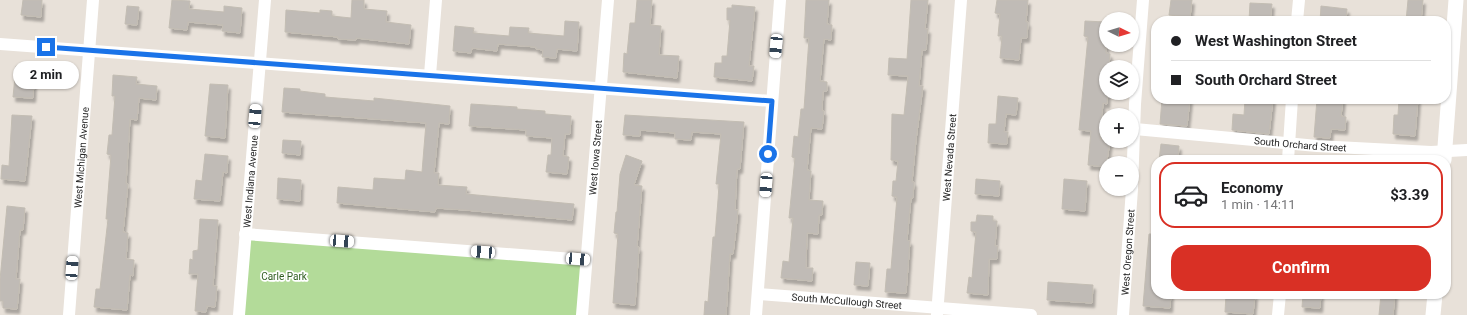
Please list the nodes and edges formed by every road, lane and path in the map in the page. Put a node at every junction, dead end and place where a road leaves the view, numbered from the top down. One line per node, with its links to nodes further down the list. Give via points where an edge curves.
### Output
1 (93, 0): 12 (street, West Michigan Avenue)
2 (265, 0): 13 (street, West Indiana Avenue)
3 (436, 0): 15 (street)
4 (608, 0): 16 (street, West Iowa Street)
5 (780, 0): 17 (street)
6 (961, 0): 32 (street, West Nevada Street)
7 (1143, 0): 20 (street, West Oregon Street)
8 (1299, 0): 10 (street)
9 (1456, 0): 14 (street)
10 (1297, 16)
11 (0, 44): 12 (street)
12 (90, 50): 13 (street); 33 (street, West Michigan Avenue)
13 (260, 62): 15 (street); 27 (street, West Indiana Avenue)
14 (1451, 70)
15 (430, 75): 16 (street)
16 (600, 87): 17 (street); 28 (street, West Iowa Street)
17 (772, 101): 29 (street)
18 (1292, 104): 22 (street)
19 (1449, 104): 25 (street)
20 (1136, 108)
21 (1139, 129): 22 (street, South Orchard Street)
22 (1289, 143): 24 (street); 25 (street, South Orchard Street)
23 (1467, 150): 25 (street, South Orchard Street)
24 (1288, 155)
25 (1445, 155)
26 (1131, 196): 38 (street, West Oregon Street)
27 (245, 234): 28 (street); 34 (street, West Indiana Avenue)
28 (586, 260): 35 (street, West Iowa Street)
29 (758, 294): 32 (street, South McCullough Street); 36 (street)
30 (1280, 299): 39 (street)
31 (1435, 299): 40 (street)
32 (937, 311): 37 (street, South McCullough Street)
33 (69, 315)
34 (239, 315)
35 (582, 315)
36 (756, 315)
37 (1031, 315)
38 (1123, 315)
39 (1278, 315)
40 (1433, 315)

